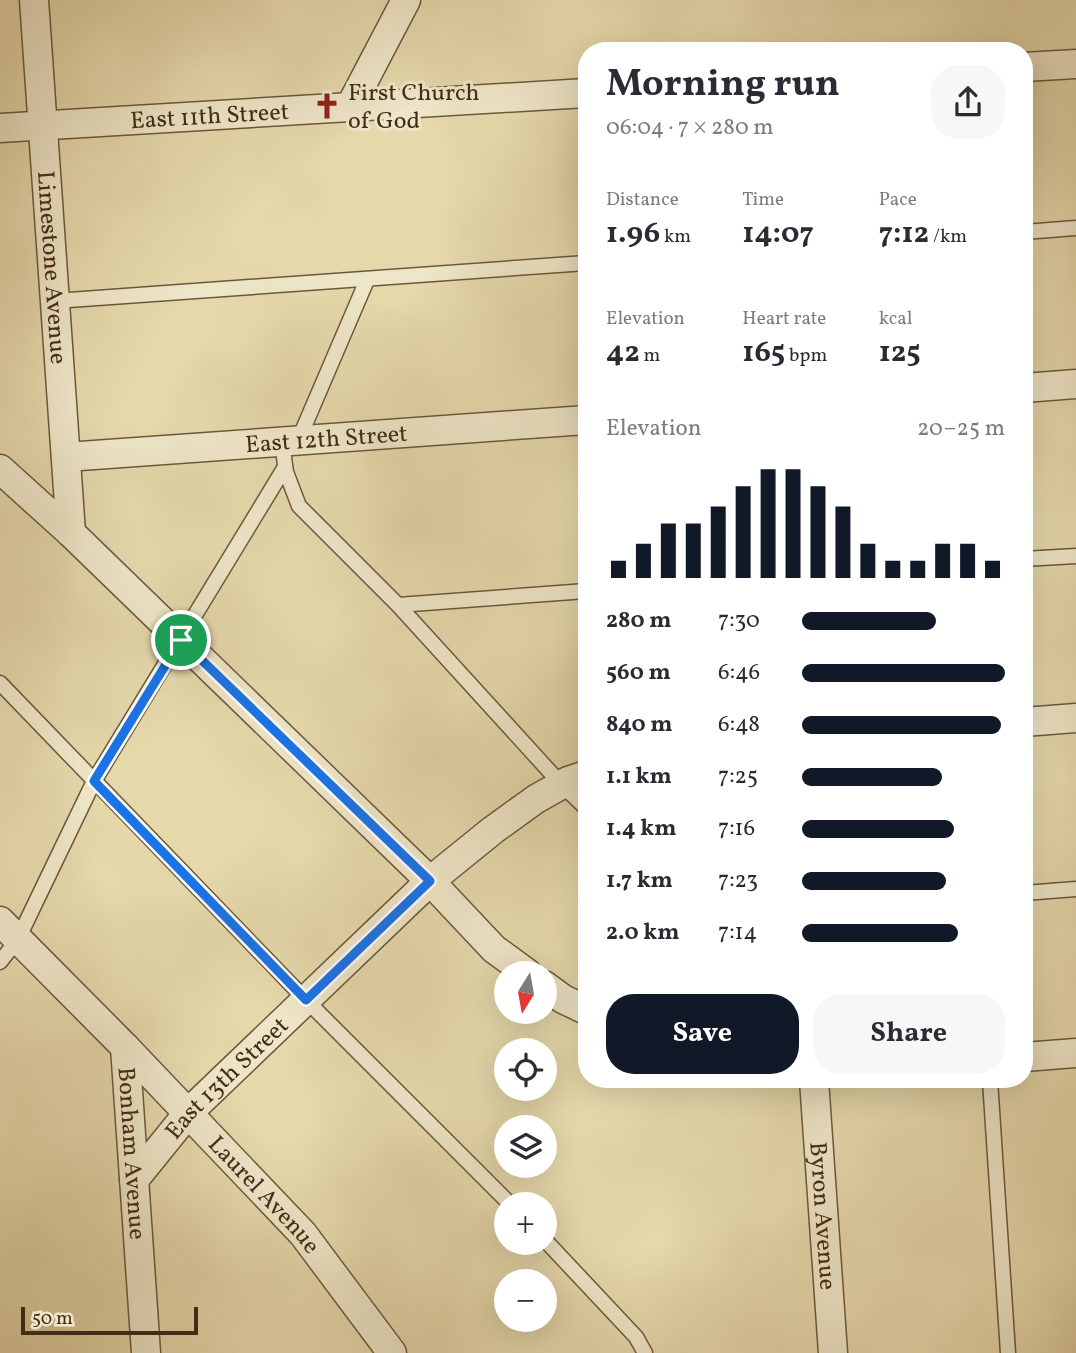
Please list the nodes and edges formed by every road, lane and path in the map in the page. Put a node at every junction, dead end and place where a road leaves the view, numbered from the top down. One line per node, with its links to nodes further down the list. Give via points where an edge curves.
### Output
1 (34, 0): 7 (street, Limestone Avenue)
2 (406, 0): 6 (street)
3 (1076, 64): 4 (street)
4 (1033, 66)
5 (578, 93): 6 (street, East 11th Street)
6 (350, 107): 7 (street, East 11th Street)
7 (43, 125): 8 (street, East 11th Street); 13 (street, Limestone Avenue)
8 (0, 128)
9 (1076, 228): 10 (lane)
10 (1033, 231)
11 (578, 264): 12 (lane)
12 (367, 280): 13 (lane); 17 (lane)
13 (55, 301): 18 (street, Limestone Avenue)
14 (1076, 384): 15 (street)
15 (1033, 387)
16 (578, 421): 17 (street, East 12th Street)
17 (288, 450): 18 (street, East 12th Street); 24 (lane, via 299,506); 25 (lane)
18 (66, 457): 20 (street, Limestone Avenue)
19 (0, 469): 20 (street)
20 (71, 534): 25 (street)
21 (1076, 556): 22 (lane)
22 (1033, 558)
23 (578, 592): 24 (lane)
24 (398, 605): 29 (lane)
25 (181, 640): 30 (lane); 31 (street)
26 (0, 683): 30 (lane)
27 (1076, 718): 28 (street)
28 (1033, 721)
29 (574, 780): 31 (street, East 13th Street, via 536,799)
30 (94, 781): 34 (lane); 38 (lane)
31 (430, 881): 35 (street); 38 (street, East 13th Street)
32 (1076, 889): 33 (lane)
33 (1033, 892)
34 (9, 930): 36 (lane); 40 (street, Bonham Avenue)
35 (511, 961)
36 (0, 962)
37 (557, 995): 39 (street)
38 (306, 1000): 45 (street, East 13th Street); 47 (lane)
39 (578, 1006)
40 (125, 1046): 45 (street, Laurel Avenue); 46 (street, Bonham Avenue)
41 (1076, 1053): 42 (street)
42 (1033, 1055)
43 (815, 1088): 52 (street, Byron Avenue)
44 (991, 1088): 53 (lane)
45 (189, 1112): 46 (street, East 13th Street); 50 (street, Laurel Avenue, via 303,1234)
46 (134, 1180): 49 (street, Bonham Avenue)
47 (498, 1192)
48 (557, 1254): 51 (lane, via 636,1337)
49 (149, 1350)
50 (392, 1353)
51 (645, 1353)
52 (833, 1353)
53 (1008, 1353)

